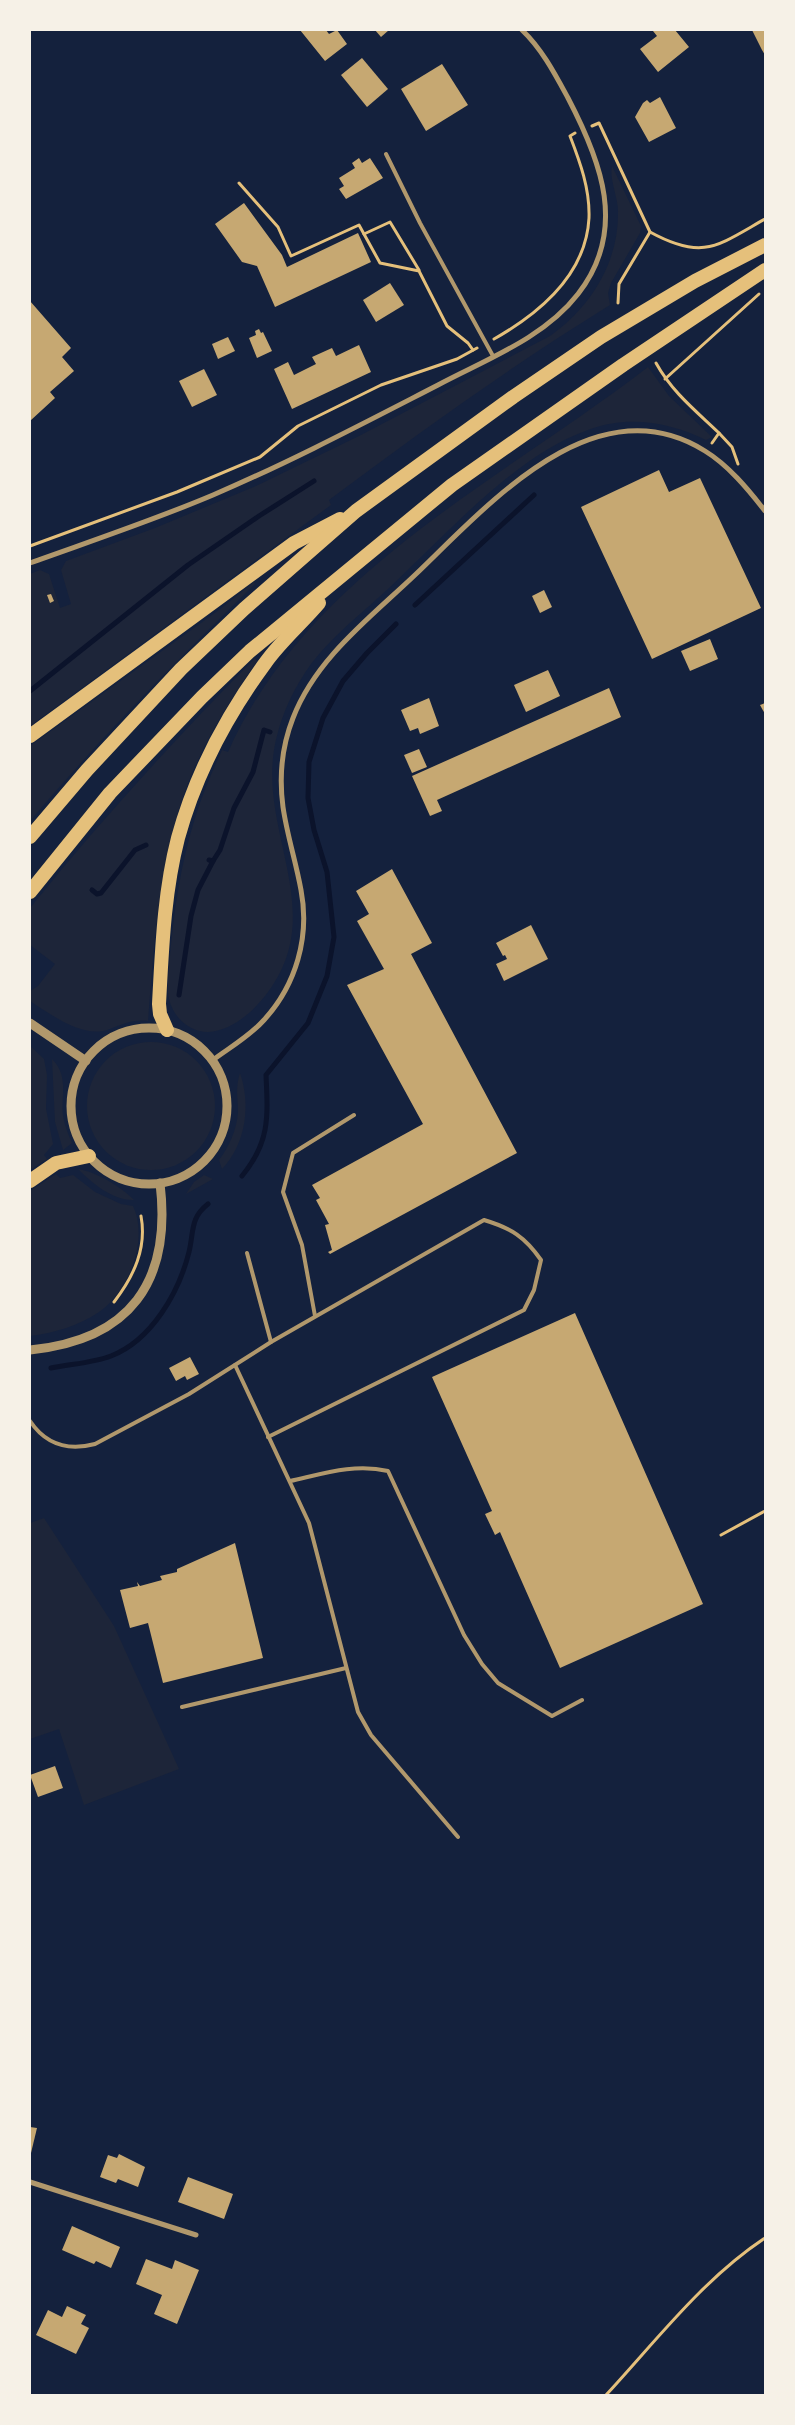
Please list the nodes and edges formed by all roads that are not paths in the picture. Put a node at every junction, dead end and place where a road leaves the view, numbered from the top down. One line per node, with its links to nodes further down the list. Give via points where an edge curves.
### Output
1 (522, 30): 5 (street, via 557,77 595,155 603,183 606,213 600,251 592,273 579,293 553,319)
2 (386, 154): 5 (lane)
3 (765, 245): 6 (highway, via 663,299 601,337)
4 (765, 270): 9 (highway, via 468,474)
5 (493, 356): 8 (street, via 213,495)
6 (356, 511): 10 (highway, via 294,542); 11 (highway, via 181,669)
7 (765, 511): 15 (street, via 723,464 691,443 664,434 625,431 589,438 551,458 497,497 363,623 323,666 307,689 293,717 284,751 284,810 304,907 300,955 286,990 266,1018)
8 (30, 563)
9 (352, 568): 12 (highway, via 250,651 202,697 110,793); 14 (highway, via 267,660 217,740 197,787 178,838 166,907 159,1004)
10 (30, 736)
11 (30, 837)
12 (30, 892)
13 (30, 1023): 16 (street)
14 (167, 1030): 15 (street, via 192,1041); 16 (street, via 130,1030 113,1037)
15 (212, 1060): 20 (street, via 222,1078 227,1097 221,1137 211,1154 196,1168 179,1178)
16 (86, 1061): 18 (street, via 76,1079 72,1119)
17 (354, 1115): 22 (lane, via 293,1153 283,1192 302,1245)
18 (89, 1156): 19 (highway, via 56,1163); 20 (street, via 121,1179)
19 (30, 1181)
20 (160, 1183): 24 (street, via 163,1210 161,1244 153,1272 136,1301 117,1321 91,1337 63,1346)
21 (247, 1253): 23 (lane)
22 (315, 1316): 23 (lane); 27 (lane, via 484,1220 506,1227 522,1238 541,1260 534,1290 524,1310)
23 (271, 1342): 25 (lane)
24 (30, 1350)
25 (234, 1365): 26 (lane, via 189,1394 83,1448 47,1440); 27 (lane)
26 (30, 1421)
27 (268, 1437): 28 (lane)
28 (290, 1482): 29 (lane, via 309,1523); 30 (lane, via 350,1468 388,1470 464,1635 498,1683 552,1716)
29 (346, 1668): 31 (lane); 32 (lane, via 358,1712 371,1735)
30 (582, 1700)
31 (182, 1707)
32 (458, 1837)
33 (30, 2182): 34 (street)
34 (196, 2235)

